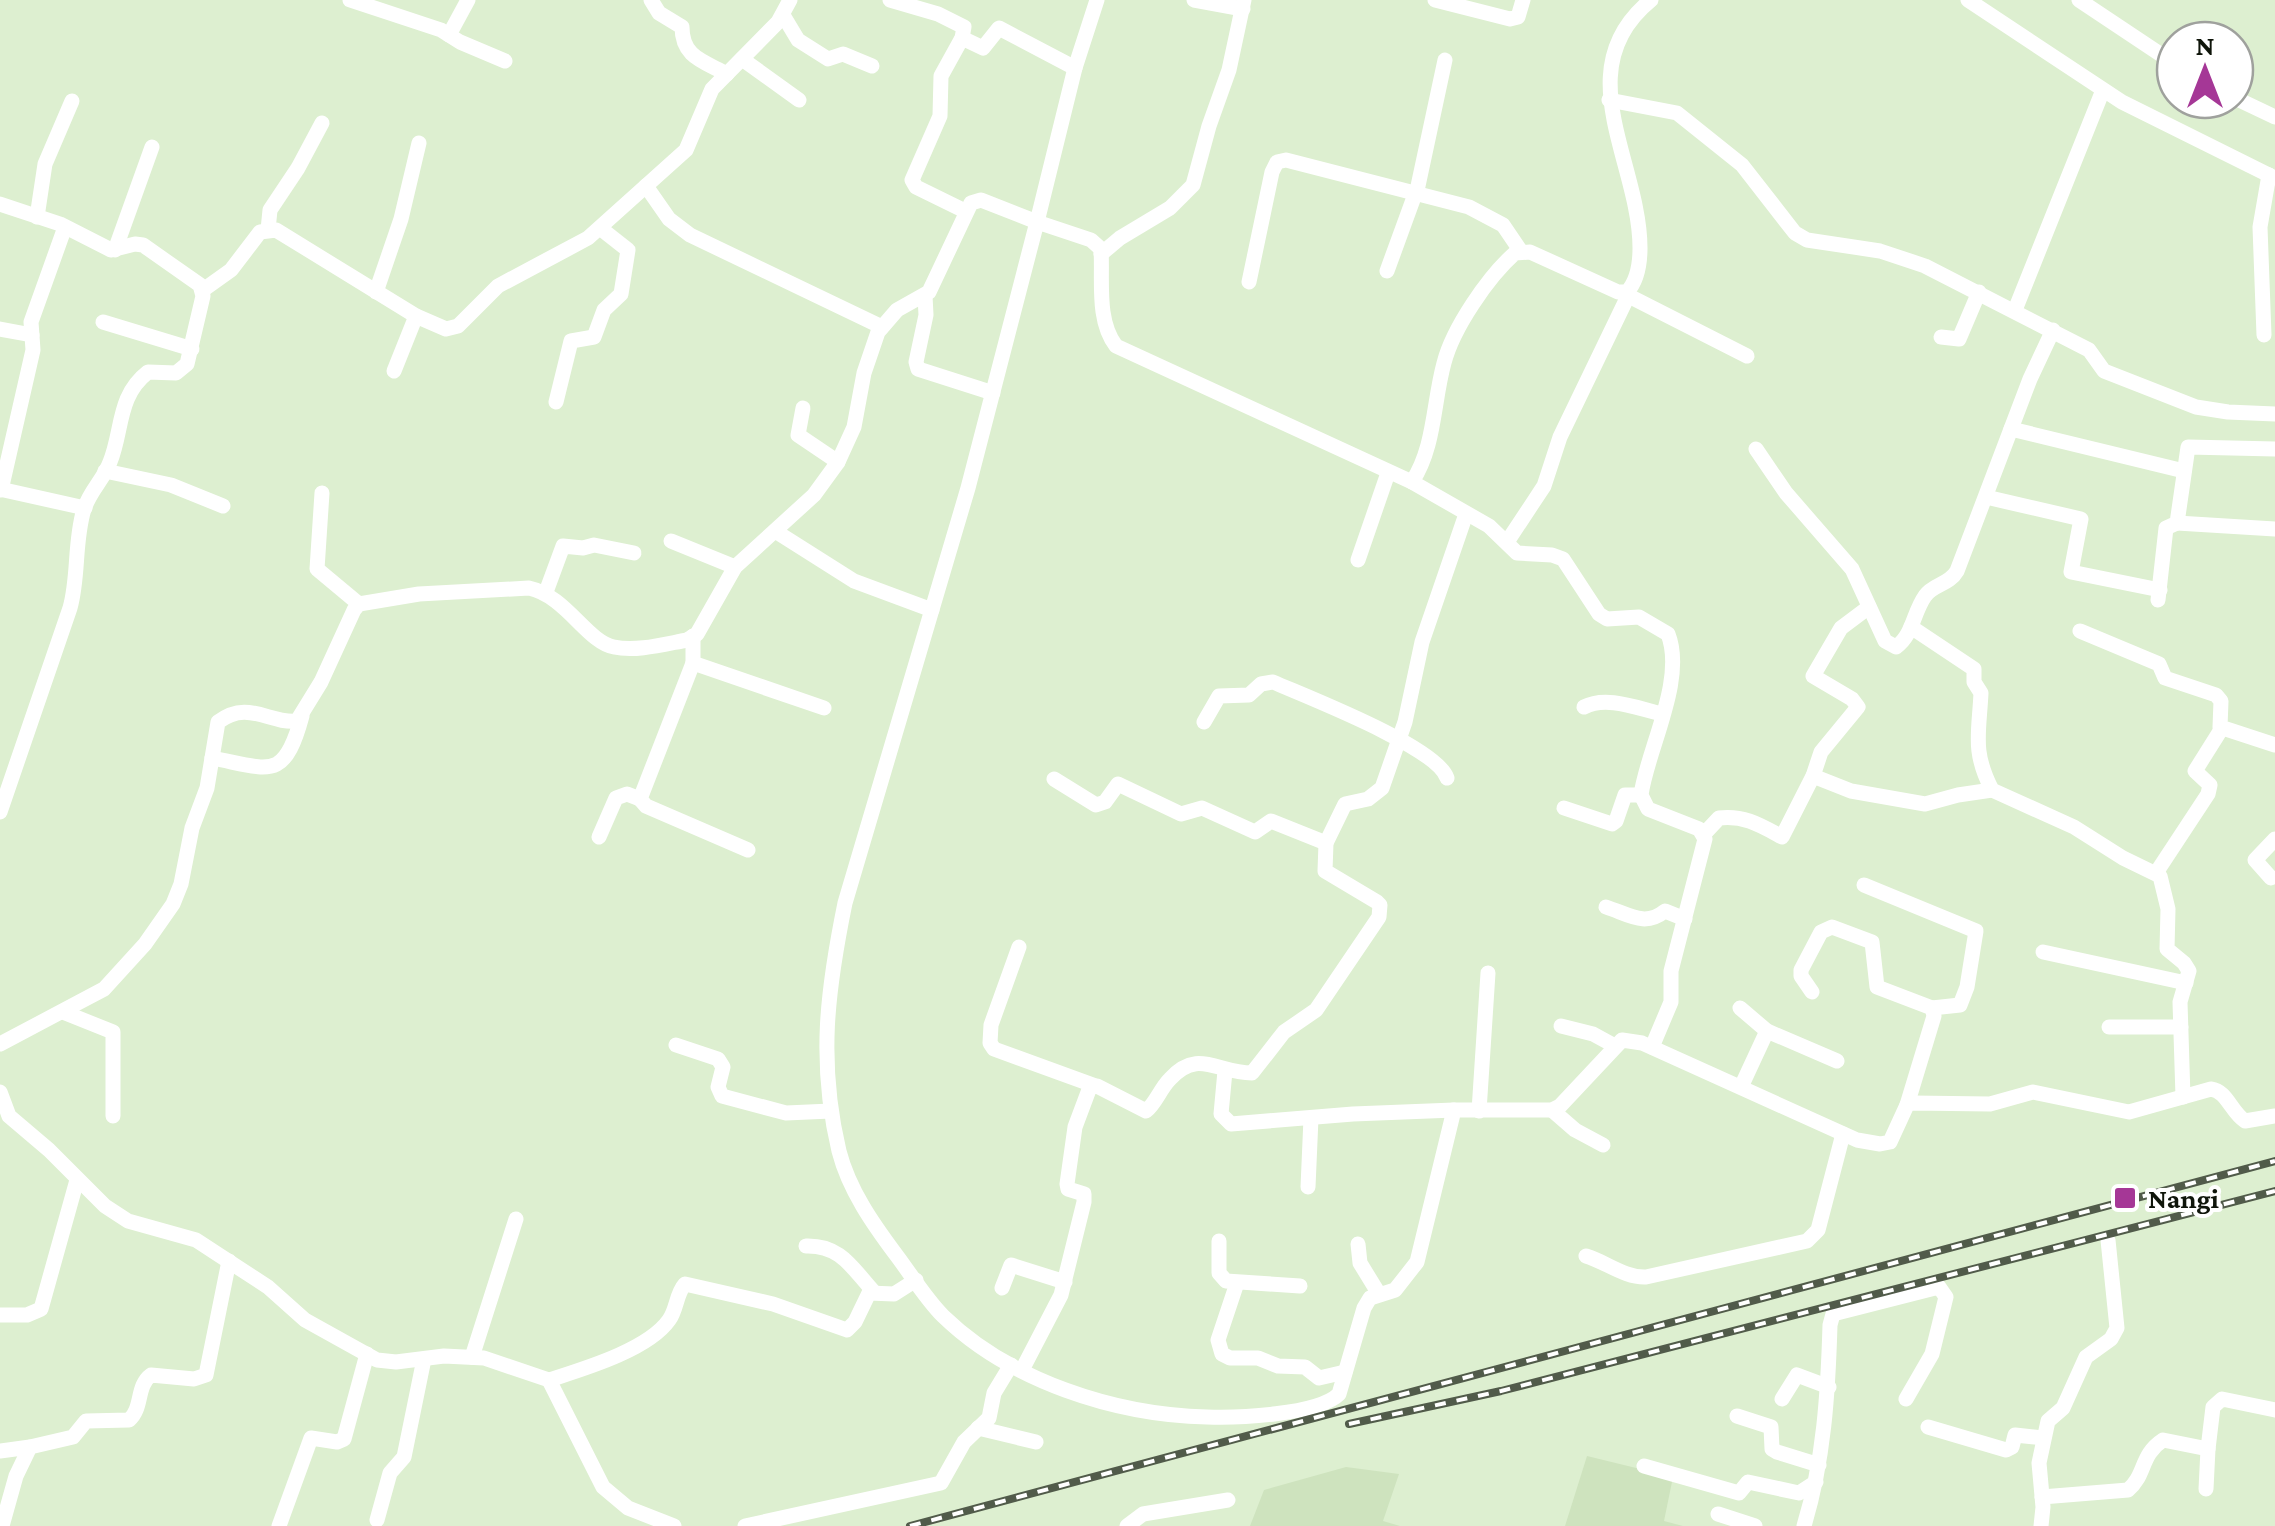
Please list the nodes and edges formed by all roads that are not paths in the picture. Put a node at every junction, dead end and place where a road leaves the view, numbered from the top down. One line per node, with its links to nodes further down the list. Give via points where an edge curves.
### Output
1 (350, 0): 16 (street)
2 (468, 0): 16 (street)
3 (651, 0): 24 (street, via 658,13 682,26 686,50)
4 (890, 0): 17 (street, via 961,25)
5 (1097, 0): 23 (street)
6 (1194, 0): 12 (street)
7 (1435, 0): 13 (street)
8 (1523, 0): 13 (street, via 1518,18 1510,19)
9 (1623, 0): 14 (street)
10 (1968, 0): 25 (street)
11 (2079, 0): 18 (street)
12 (1244, 4): 44 (street, via 1193,185)
13 (1468, 4)
14 (1645, 4): 28 (street, via 1618,36)
15 (786, 8): 19 (street); 22 (street, via 798,40 828,59 842,54)
16 (450, 34): 21 (street)
17 (962, 38): 23 (street, via 983,48 998,28); 36 (street, via 941,76 940,116 912,180)
18 (2155, 51)
19 (742, 59): 24 (street); 27 (street)
20 (1446, 60): 34 (street)
21 (504, 61)
22 (872, 66)
23 (1075, 68): 38 (street)
24 (727, 74): 33 (street, via 708,96 686,150)
25 (2103, 90): 32 (street); 52 (street)
26 (72, 100): 37 (street, via 46,164)
27 (800, 100)
28 (1610, 100): 49 (street, via 1677,113 1742,165 1807,240 1902,257); 50 (street, via 1640,231 1636,280)
29 (322, 123): 41 (street, via 270,210)
30 (419, 144): 48 (street)
31 (152, 146): 42 (street)
32 (2272, 176): 58 (street, via 2260,227)
33 (646, 186): 40 (street); 55 (street, via 668,219 690,235)
34 (1416, 193): 43 (street, via 1487,214); 45 (street); 46 (street, via 1277,162)
35 (0, 204): 37 (street)
36 (966, 211): 38 (street, via 977,200); 51 (street)
37 (37, 217): 39 (street)
38 (1037, 222): 44 (street, via 1090,240); 64 (street)
39 (66, 227): 42 (street); 59 (street)
40 (600, 228): 53 (street, via 490,292 458,326 446,329); 65 (street, via 628,250 622,294 604,310 594,336 571,341)
41 (268, 230): 47 (street); 48 (street, via 284,233)
42 (115, 250): 47 (street, via 144,245)
43 (1520, 250): 50 (street); 75 (street, via 1486,287 1448,351 1425,460)
44 (1102, 254): 74 (street, via 1102,295 1116,346)
45 (1387, 271)
46 (1249, 282)
47 (202, 290): 61 (street)
48 (376, 292): 53 (street)
49 (1979, 292): 52 (street); 60 (street, via 1959,339)
50 (1626, 294): 62 (street); 86 (street, via 1560,438 1551,473)
51 (925, 296): 55 (street); 64 (street, via 918,369)
52 (2015, 310): 57 (street)
53 (416, 316): 63 (street)
54 (103, 322): 61 (street)
55 (882, 326): 71 (street)
56 (0, 329): 59 (street)
57 (2053, 330): 67 (street, via 2093,352 2104,371 2196,406); 68 (street)
58 (2264, 334)
59 (32, 335): 76 (street)
60 (1941, 337)
61 (192, 349): 72 (street, via 183,370 148,372 138,380 121,410)
62 (1747, 356)
63 (394, 371)
64 (992, 394): 93 (street)
65 (556, 402)
66 (803, 408): 71 (street, via 798,436)
67 (2275, 414)
68 (2011, 430): 73 (street); 78 (street)
69 (1756, 449): 92 (street, via 1852,569)
70 (2275, 449): 73 (street, via 2188,447)
71 (838, 462): 84 (street, via 814,496)
72 (106, 471): 79 (street, via 171,485); 80 (street)
73 (2184, 471): 82 (street)
74 (1388, 473): 75 (street); 88 (street)
75 (1412, 482): 81 (street)
76 (0, 490): 80 (street)
77 (322, 493): 91 (street, via 317,569)
78 (1986, 497): 82 (street, via 2080,519 2071,572 2159,595 2166,528); 94 (street, via 1953,578 1930,590)
79 (224, 506)
80 (84, 508): 114 (street, via 77,585)
81 (1466, 514): 86 (street); 104 (street, via 1422,642)
82 (2178, 523): 83 (street)
83 (2275, 529)
84 (775, 531): 89 (street); 93 (street, via 854,581)
85 (671, 541): 89 (street)
86 (1507, 542): 100 (street, via 1525,555 1563,560 1606,620 1639,617 1668,634)
87 (634, 554): 90 (street, via 563,546)
88 (1358, 560)
89 (735, 568): 96 (street)
90 (546, 592): 91 (street, via 420,594); 96 (street, via 616,648)
91 (359, 604): 101 (street)
92 (1870, 608): 94 (street, via 1890,646 1901,644); 107 (street, via 1841,628 1813,676 1858,706 1821,752)
93 (932, 610): 151 (street, via 835,952 826,1040)
94 (1911, 627): 110 (street, via 1974,670 1981,693 1978,746)
95 (2080, 631): 103 (street, via 2159,664 2165,678 2220,698)
96 (693, 636): 97 (street)
97 (693, 663): 99 (street); 112 (street)
98 (1584, 707): 100 (street, via 1608,702)
99 (824, 708)
100 (1664, 714): 111 (street)
101 (302, 716): 106 (street, via 294,745 278,765); 106 (street, via 292,722 252,712 222,718)
102 (1204, 722): 104 (street, via 1219,696 1249,695 1267,681)
103 (2222, 728): 105 (street); 120 (street, via 2195,771 2210,786 2208,794)
104 (1398, 739): 108 (street, via 1438,763); 118 (street, via 1382,788 1368,800 1345,804)
105 (2275, 746)
106 (212, 758): 132 (street, via 173,904 113,982)
107 (1813, 776): 110 (street, via 1851,791 1926,804); 115 (street, via 1782,838 1748,818 1726,816)
108 (1447, 778)
109 (1054, 779): 118 (street, via 1096,804 1123,785 1181,814 1202,808 1255,832 1270,821)
110 (1992, 790): 120 (street)
111 (1641, 796): 113 (street, via 1625,795 1612,824); 115 (street, via 1648,808)
112 (640, 799): 116 (street, via 616,798); 119 (street)
113 (1564, 808)
114 (0, 812)
115 (1704, 834): 124 (street)
116 (599, 837)
117 (2275, 839): 121 (street, via 2255,860)
118 (1326, 843): 142 (street, via 1325,872 1377,902 1380,917 1316,1010 1284,1032 1256,1070)
119 (748, 850)
120 (2156, 873): 128 (street, via 2168,902 2167,949 2187,966)
121 (2271, 878)
122 (1864, 885): 131 (street, via 1976,931 1960,1005)
123 (1606, 907): 124 (street, via 1648,920 1665,910)
124 (1685, 919): 140 (street, via 1668,1013)
125 (1019, 947): 143 (street, via 990,1043)
126 (2044, 952): 128 (street)
127 (1488, 973): 149 (street)
128 (2186, 982): 135 (street)
129 (1812, 992): 131 (street, via 1801,970 1821,932 1832,927 1872,942 1877,988)
130 (1740, 1008): 136 (street)
131 (1932, 1008): 147 (street)
132 (63, 1012): 137 (street); 152 (street, via 114,1032)
133 (1561, 1026): 139 (street)
134 (2109, 1027): 135 (street)
135 (2180, 1027): 145 (street)
136 (1767, 1031): 141 (street); 144 (street)
137 (0, 1044)
138 (676, 1045): 151 (street, via 718,1059 722,1096 786,1113)
139 (1615, 1046): 140 (street, via 1633,1040); 150 (street)
140 (1652, 1047): 144 (street)
141 (1837, 1060)
142 (1224, 1071): 143 (street, via 1188,1063 1146,1111); 154 (street, via 1221,1114 1231,1124)
143 (1093, 1085): 167 (street, via 1071,1146 1067,1187 1085,1197)
144 (1741, 1087): 155 (street)
145 (2183, 1097): 147 (street, via 2129,1112 2034,1092 1990,1104); 153 (street, via 2218,1090 2244,1121)
146 (1, 1103): 157 (street)
147 (1907, 1105): 155 (street, via 1890,1142)
148 (1454, 1110): 149 (street); 154 (street); 172 (street, via 1416,1262 1395,1290)
149 (1479, 1110): 150 (street)
150 (1552, 1110): 156 (street)
151 (832, 1111): 166 (street, via 854,1191)
152 (113, 1116)
153 (2275, 1116)
154 (1311, 1118): 158 (street)
155 (1844, 1134): 164 (street, via 1818,1230 1807,1241 1646,1277)
156 (1603, 1146)
157 (77, 1180): 165 (street, via 128,1220 196,1240); 173 (street, via 41,1309)
158 (1308, 1187)
159 (516, 1219): 175 (street)
160 (2108, 1240): 187 (street, via 2117,1328 2084,1360)
161 (1219, 1241): 168 (street, via 1219,1274)
162 (1358, 1244): 172 (street, via 1360,1263)
163 (806, 1246): 171 (street, via 837,1252)
164 (1586, 1256)
165 (230, 1261): 174 (street, via 305,1320); 189 (street, via 206,1375 151,1375 129,1420 86,1421 73,1437)
166 (916, 1280): 171 (street, via 894,1294); 177 (street, via 940,1314)
167 (1065, 1282): 170 (street, via 1011,1266); 177 (street)
168 (1237, 1283): 169 (street); 178 (street, via 1218,1340 1222,1354 1300,1366 1319,1378)
169 (1300, 1286)
170 (1002, 1288)
171 (874, 1292): 179 (street, via 847,1330 685,1284 661,1328 601,1364)
172 (1379, 1294): 178 (street, via 1364,1308)
173 (0, 1315)
174 (368, 1354): 176 (street, via 387,1362); 203 (street, via 344,1440 311,1438)
175 (472, 1357): 176 (street); 179 (street)
176 (424, 1359): 200 (street, via 404,1456 390,1473)
177 (1016, 1367): 178 (street, via 1072,1392 1152,1412 1215,1417 1318,1406 1339,1394); 186 (street)
178 (1345, 1372)
179 (549, 1380): 204 (street, via 603,1488 628,1508)
180 (1828, 1387): 181 (street, via 1833,1314 1939,1287 1946,1297 1936,1345); 182 (street, via 1797,1375); 192 (street)
181 (1906, 1398)
182 (1782, 1399)
183 (2275, 1410): 190 (street, via 2216,1402)
184 (1736, 1416): 192 (street, via 1770,1428 1777,1452)
185 (1928, 1427): 187 (street, via 2006,1450 2018,1435)
186 (978, 1428): 188 (street); 205 (street, via 936,1486)
187 (2044, 1438): 196 (street)
188 (1036, 1442)
189 (30, 1447): 191 (street); 202 (street)
190 (2208, 1448): 195 (street); 196 (street, via 2163,1440 2148,1451 2128,1490)
191 (0, 1451)
192 (1819, 1465): 194 (street)
193 (1644, 1466): 194 (street, via 1738,1493 1748,1482 1799,1493)
194 (1816, 1482): 208 (street)
195 (2206, 1489)
196 (2042, 1497): 209 (street)
197 (1228, 1500): 198 (street)
198 (1188, 1507): 201 (street); 206 (street, via 1143,1514)
199 (1718, 1514): 207 (street)
200 (377, 1520)
201 (1184, 1524)
202 (2, 1526)
203 (279, 1526)
204 (674, 1526)
205 (745, 1526)
206 (1127, 1526)
207 (1755, 1526)
208 (1804, 1526)
209 (2041, 1526)

